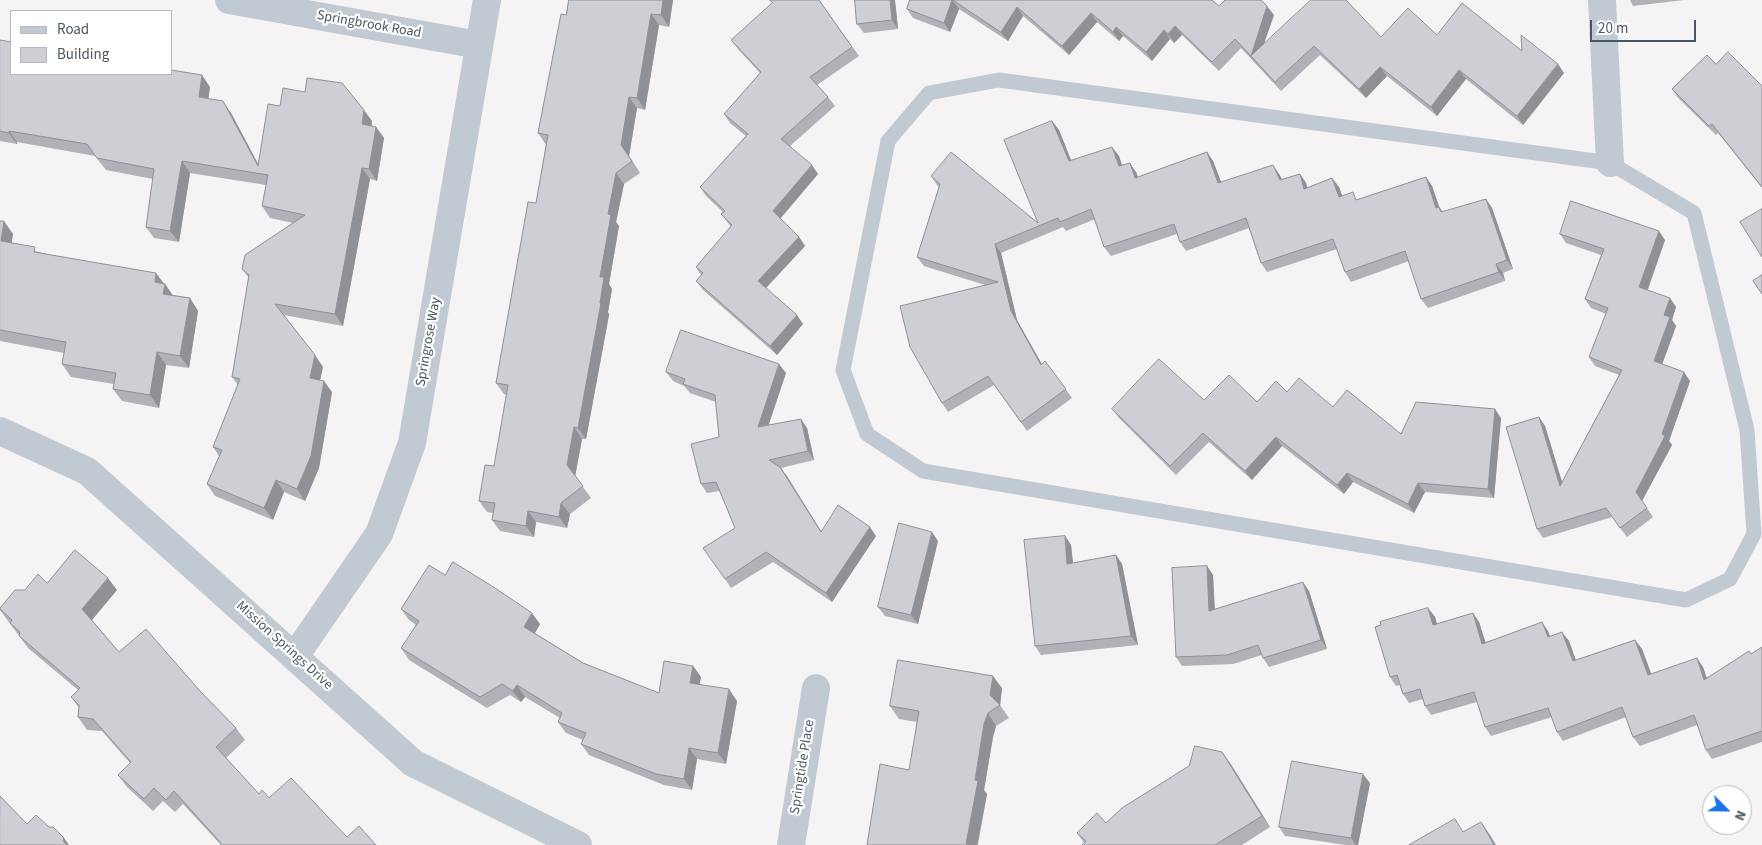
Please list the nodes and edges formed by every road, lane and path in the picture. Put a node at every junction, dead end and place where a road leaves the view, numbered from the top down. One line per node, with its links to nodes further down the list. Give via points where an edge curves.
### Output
1 (229, 0): 4 (street, Springbrook Road)
2 (487, 0): 4 (street, Springrose Way)
3 (1602, 0): 5 (street)
4 (479, 45): 7 (street, Springrose Way, via 412,443 379,534)
5 (1610, 162): 5 (lane, via 998,80 929,93 888,141 843,370 868,434 924,471 1686,600 1730,579 1754,534 1747,430 1694,213)
6 (0, 432): 7 (street, Mission Springs Drive, via 87,471)
7 (295, 656): 9 (street, Mission Springs Drive, via 413,763)
8 (816, 688): 10 (street, Springtide Place)
9 (578, 845)
10 (791, 845)

